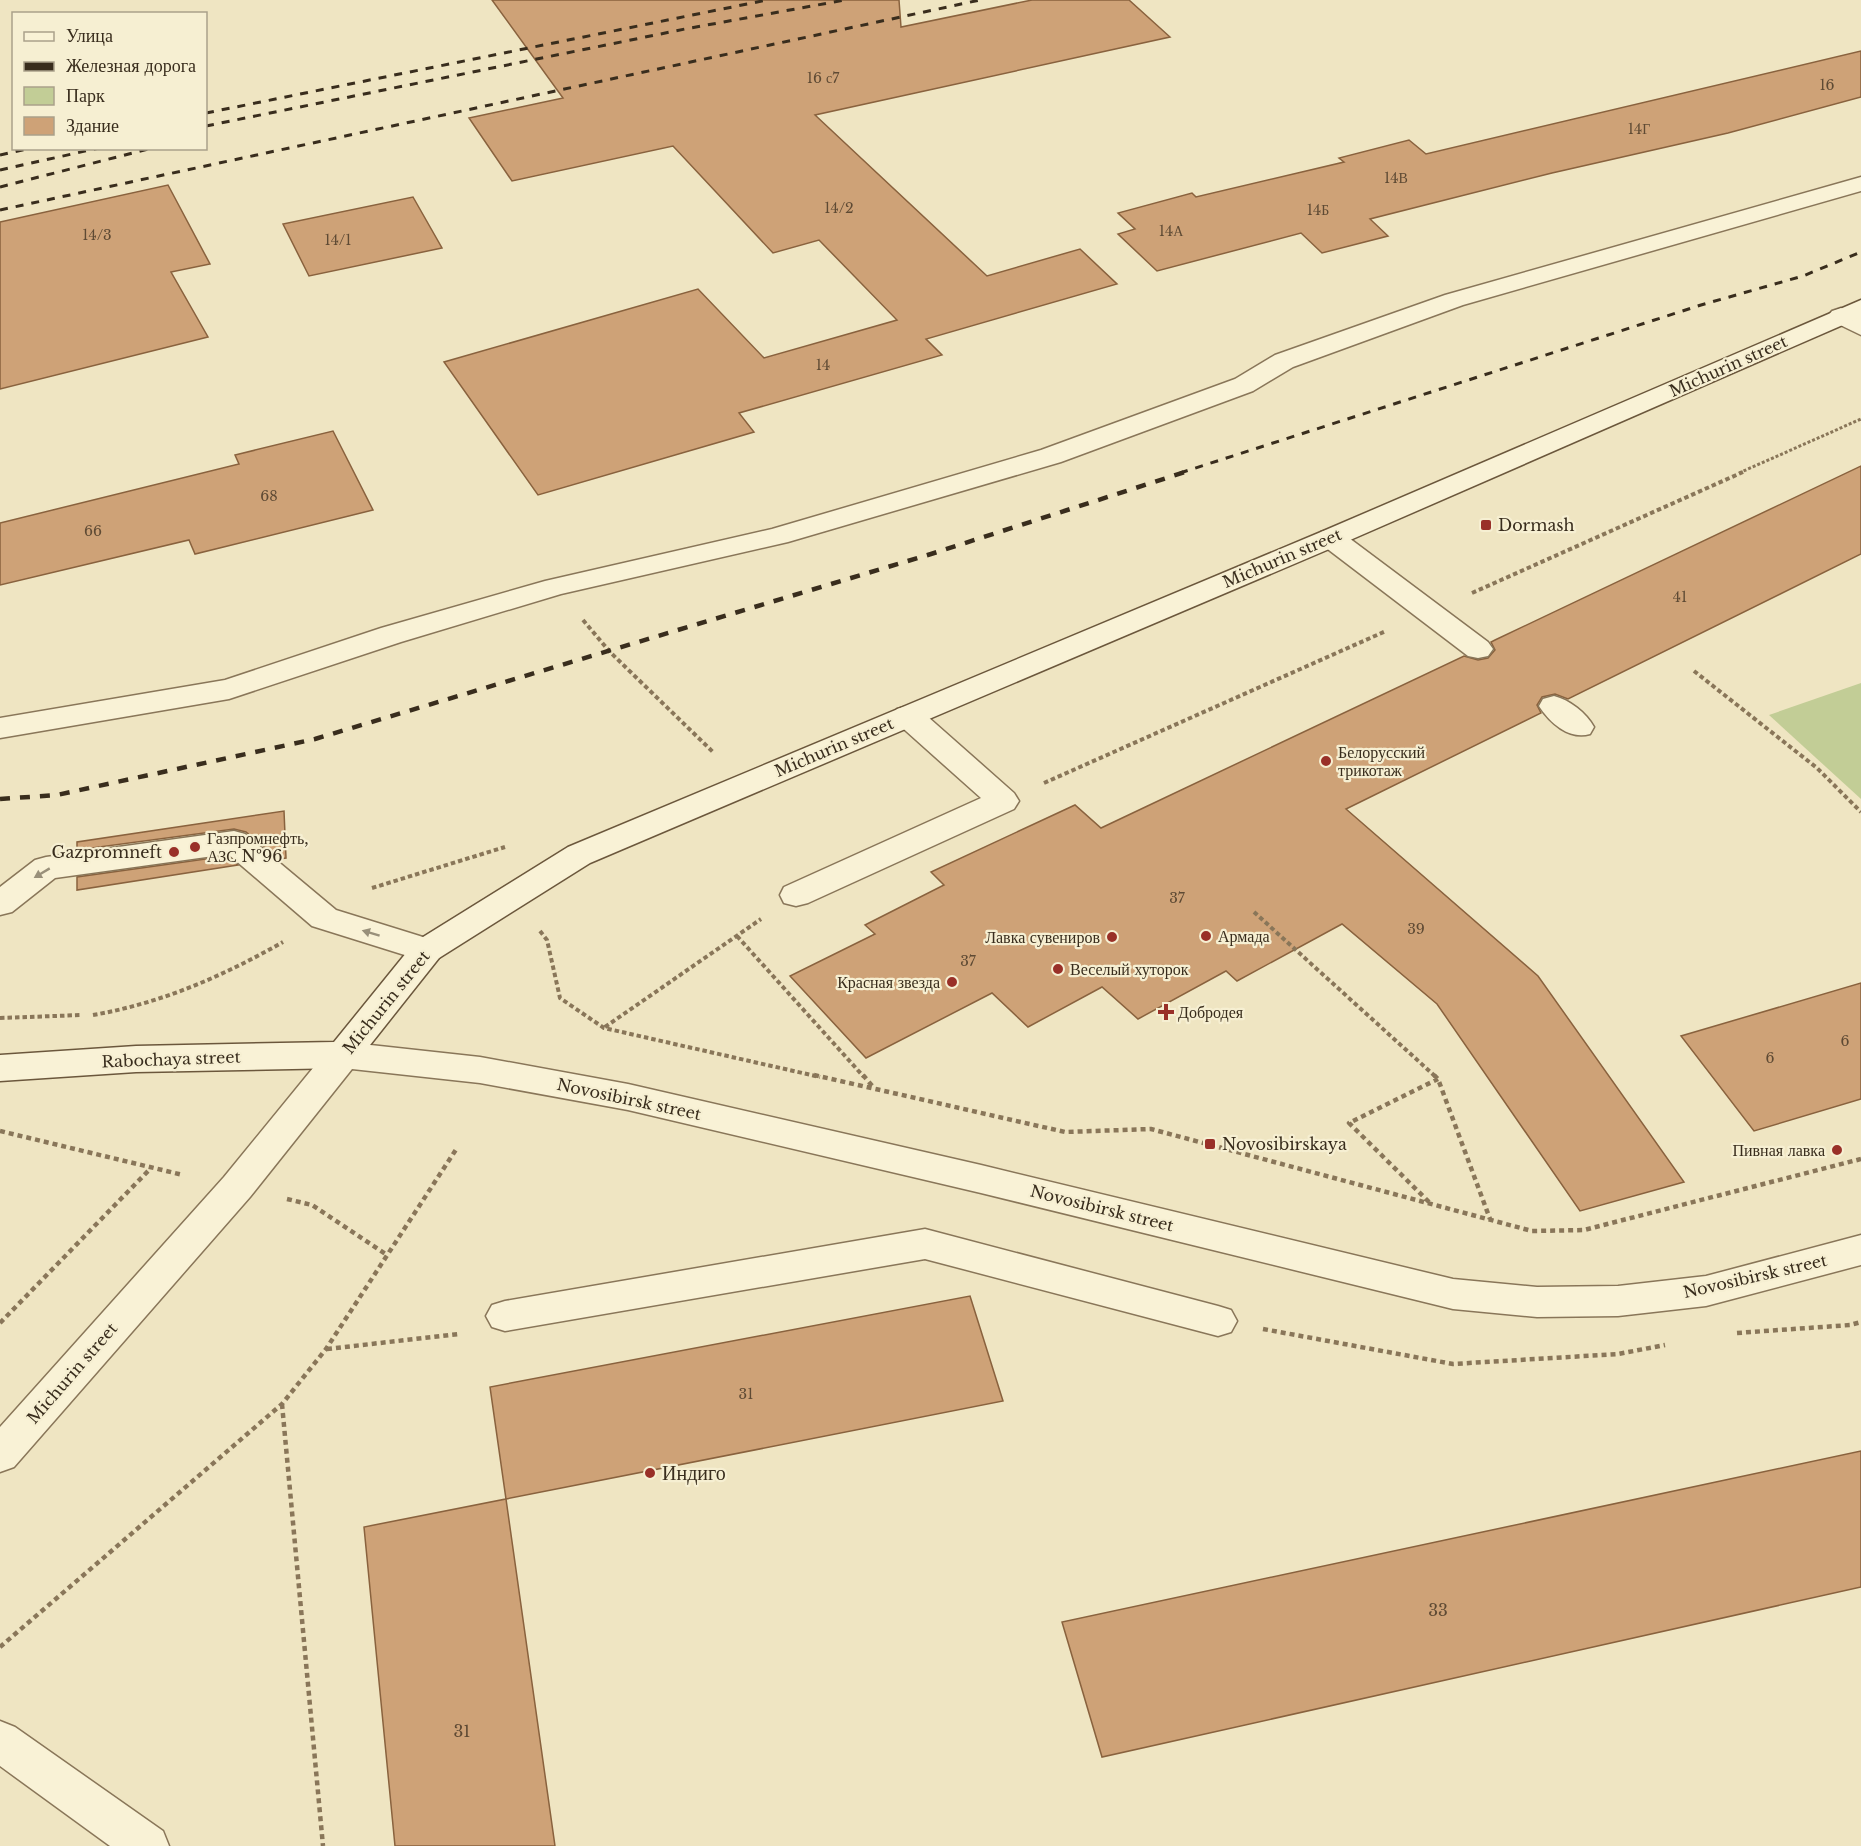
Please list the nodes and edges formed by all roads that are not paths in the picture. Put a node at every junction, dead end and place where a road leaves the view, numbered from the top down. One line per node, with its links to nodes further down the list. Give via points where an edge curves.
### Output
1 (1861, 184): 8 (main road, via 1454,300 1284,361 1244,385 1051,456 778,536 555,587 391,634 229,689)
2 (1854, 317): 3 (main road, Michurin street)
3 (1330, 538): 4 (main road); 6 (main road, Michurin street)
4 (1478, 649)
5 (1554, 706): 7 (main road)
6 (908, 716): 9 (main road, via 1003,801); 11 (main road, Michurin street, via 579,855)
7 (1580, 727)
8 (0, 728)
9 (796, 895)
10 (0, 904): 11 (main road, one-way to 10, via 324,918 234,842 46,868)
11 (427, 950): 12 (main road, Michurin street)
12 (343, 1055): 13 (main road, Rabochaya street, via 136,1059); 14 (main road, Novosibirsk street, via 480,1070 628,1097 1454,1294 1537,1302 1706,1291); 17 (main road, Michurin street, via 237,1187)
13 (0, 1068)
14 (1861, 1250)
15 (505, 1316): 16 (main road, via 925,1244)
16 (1218, 1320)
17 (0, 1455)
18 (0, 1741): 19 (main road)
19 (147, 1846)

